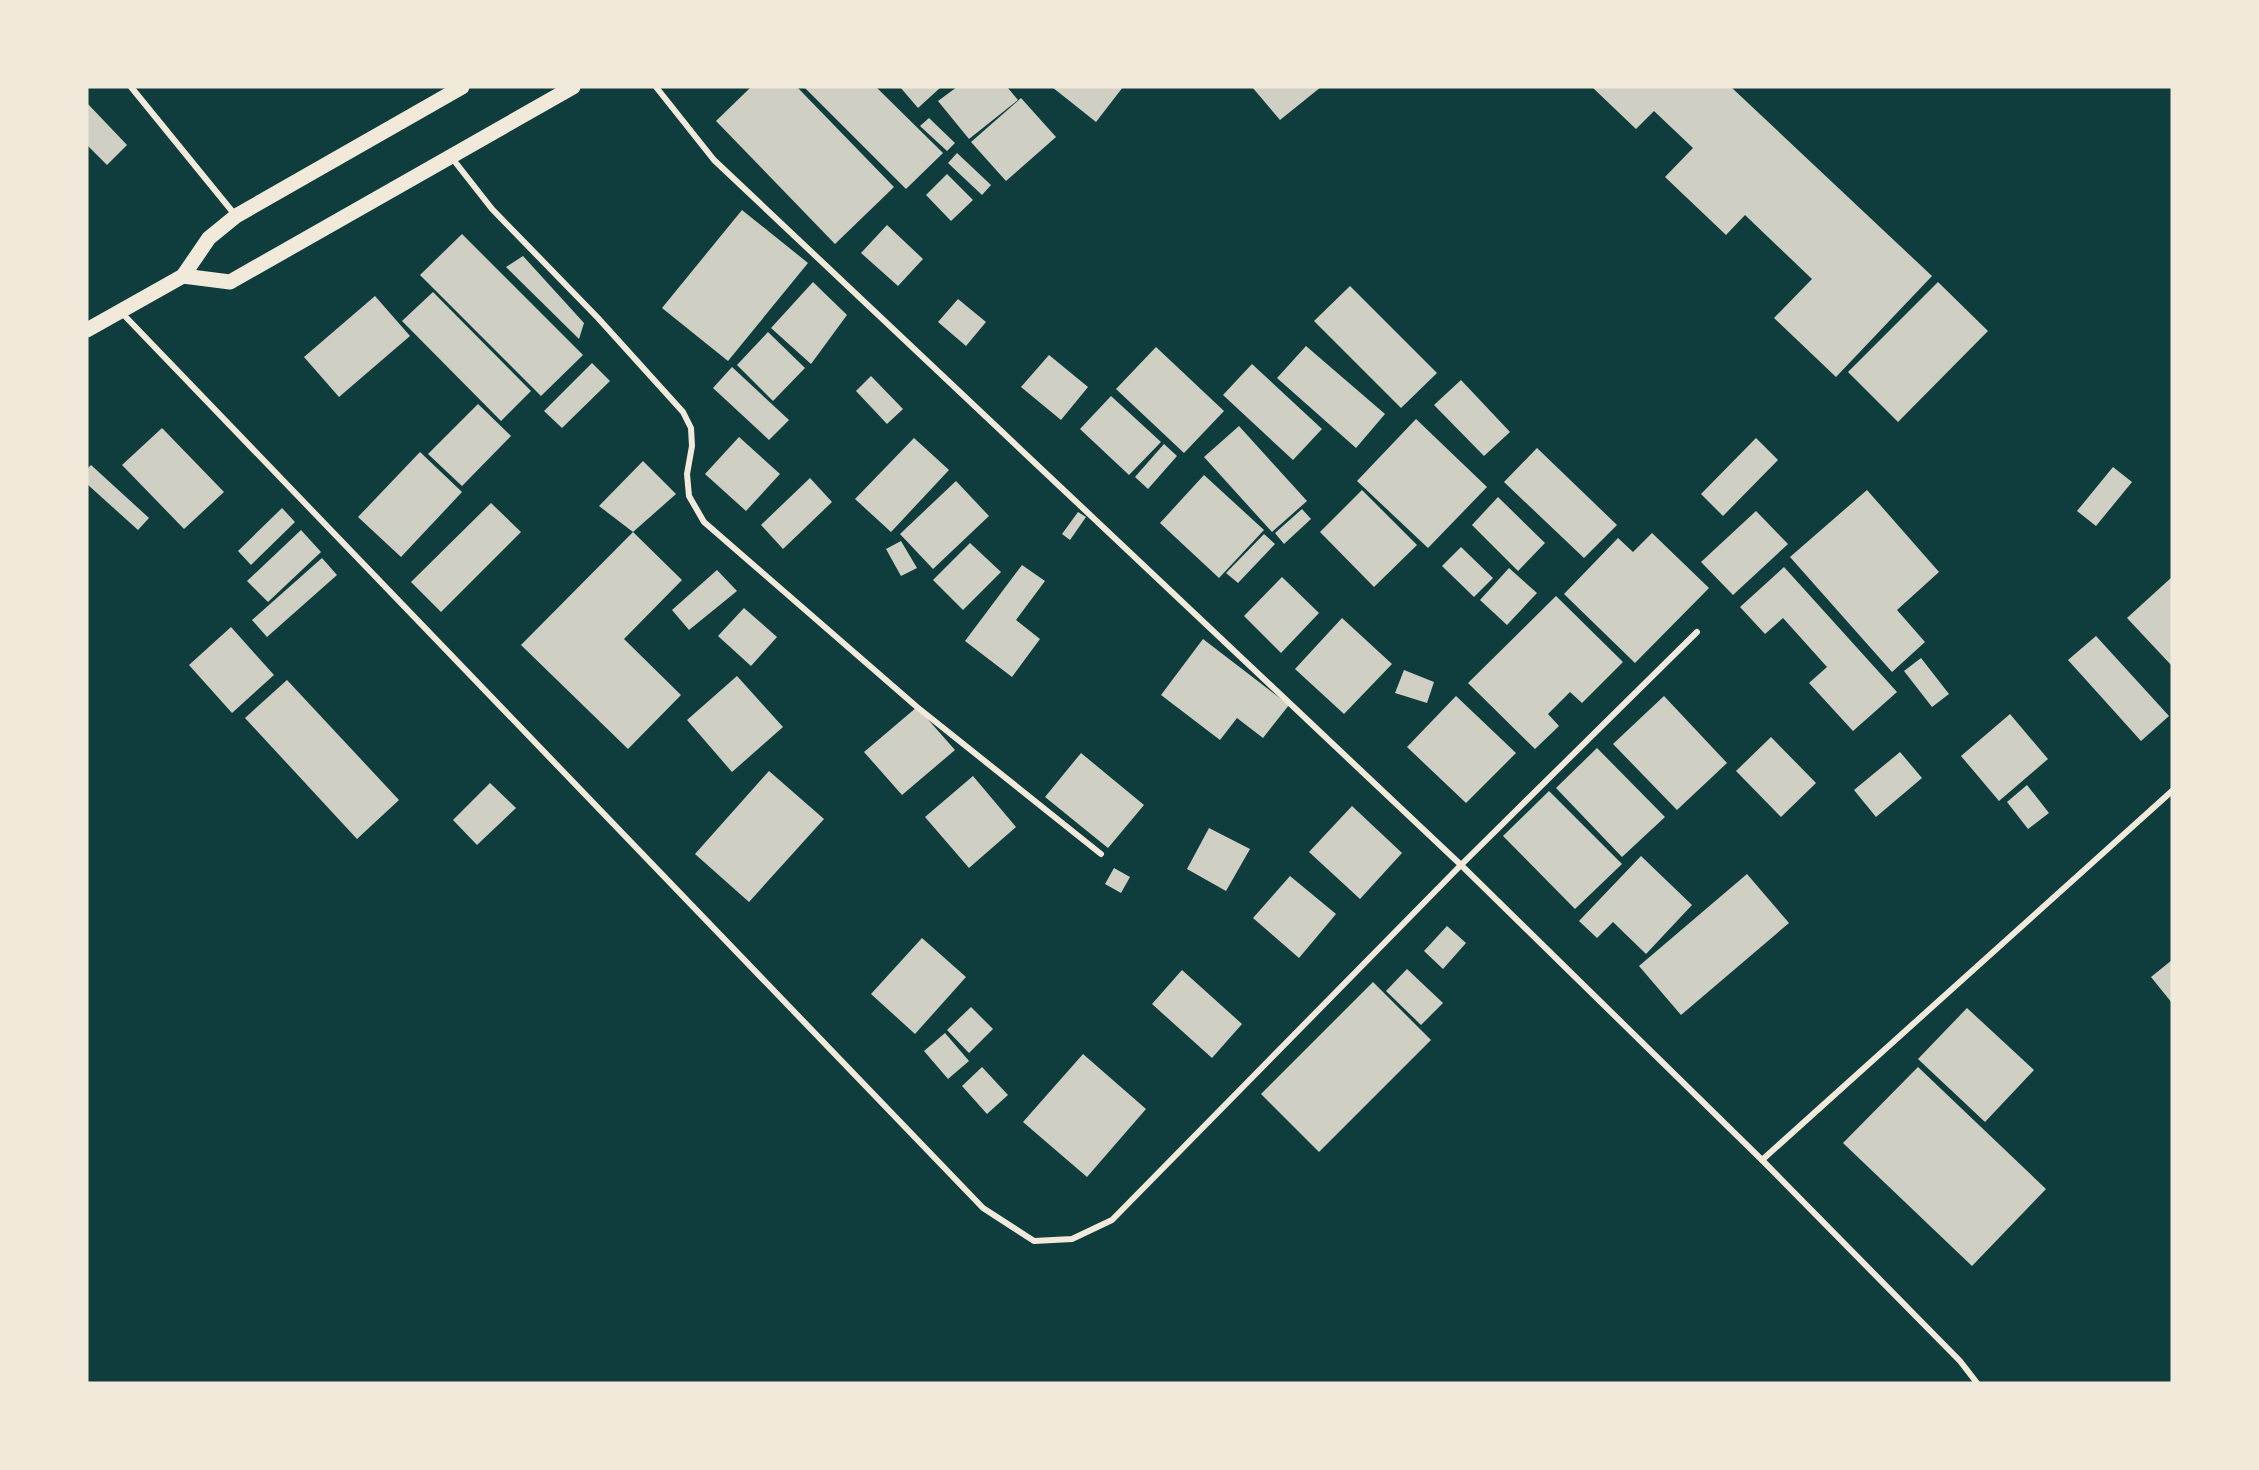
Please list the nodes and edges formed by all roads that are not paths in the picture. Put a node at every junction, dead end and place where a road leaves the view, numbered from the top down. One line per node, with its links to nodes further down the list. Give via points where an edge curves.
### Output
1 (131, 87): 6 (street)
2 (462, 87): 6 (main road)
3 (573, 87): 5 (main road)
4 (656, 87): 13 (street, via 714,160)
5 (451, 157): 7 (main road, via 230,282); 12 (street, via 492,209 683,412 692,446 687,474 689,496 704,522 917,707)
6 (236, 216): 7 (main road, via 209,238)
7 (183, 276): 8 (main road)
8 (119, 311): 9 (main road); 13 (street, via 983,1208 1034,1241 1072,1239 1112,1220)
9 (87, 330)
10 (1697, 632): 13 (street)
11 (2172, 791): 14 (street)
12 (1101, 854)
13 (1461, 865): 14 (street)
14 (1762, 1160): 15 (street, via 1960,1361)
15 (1977, 1383)

